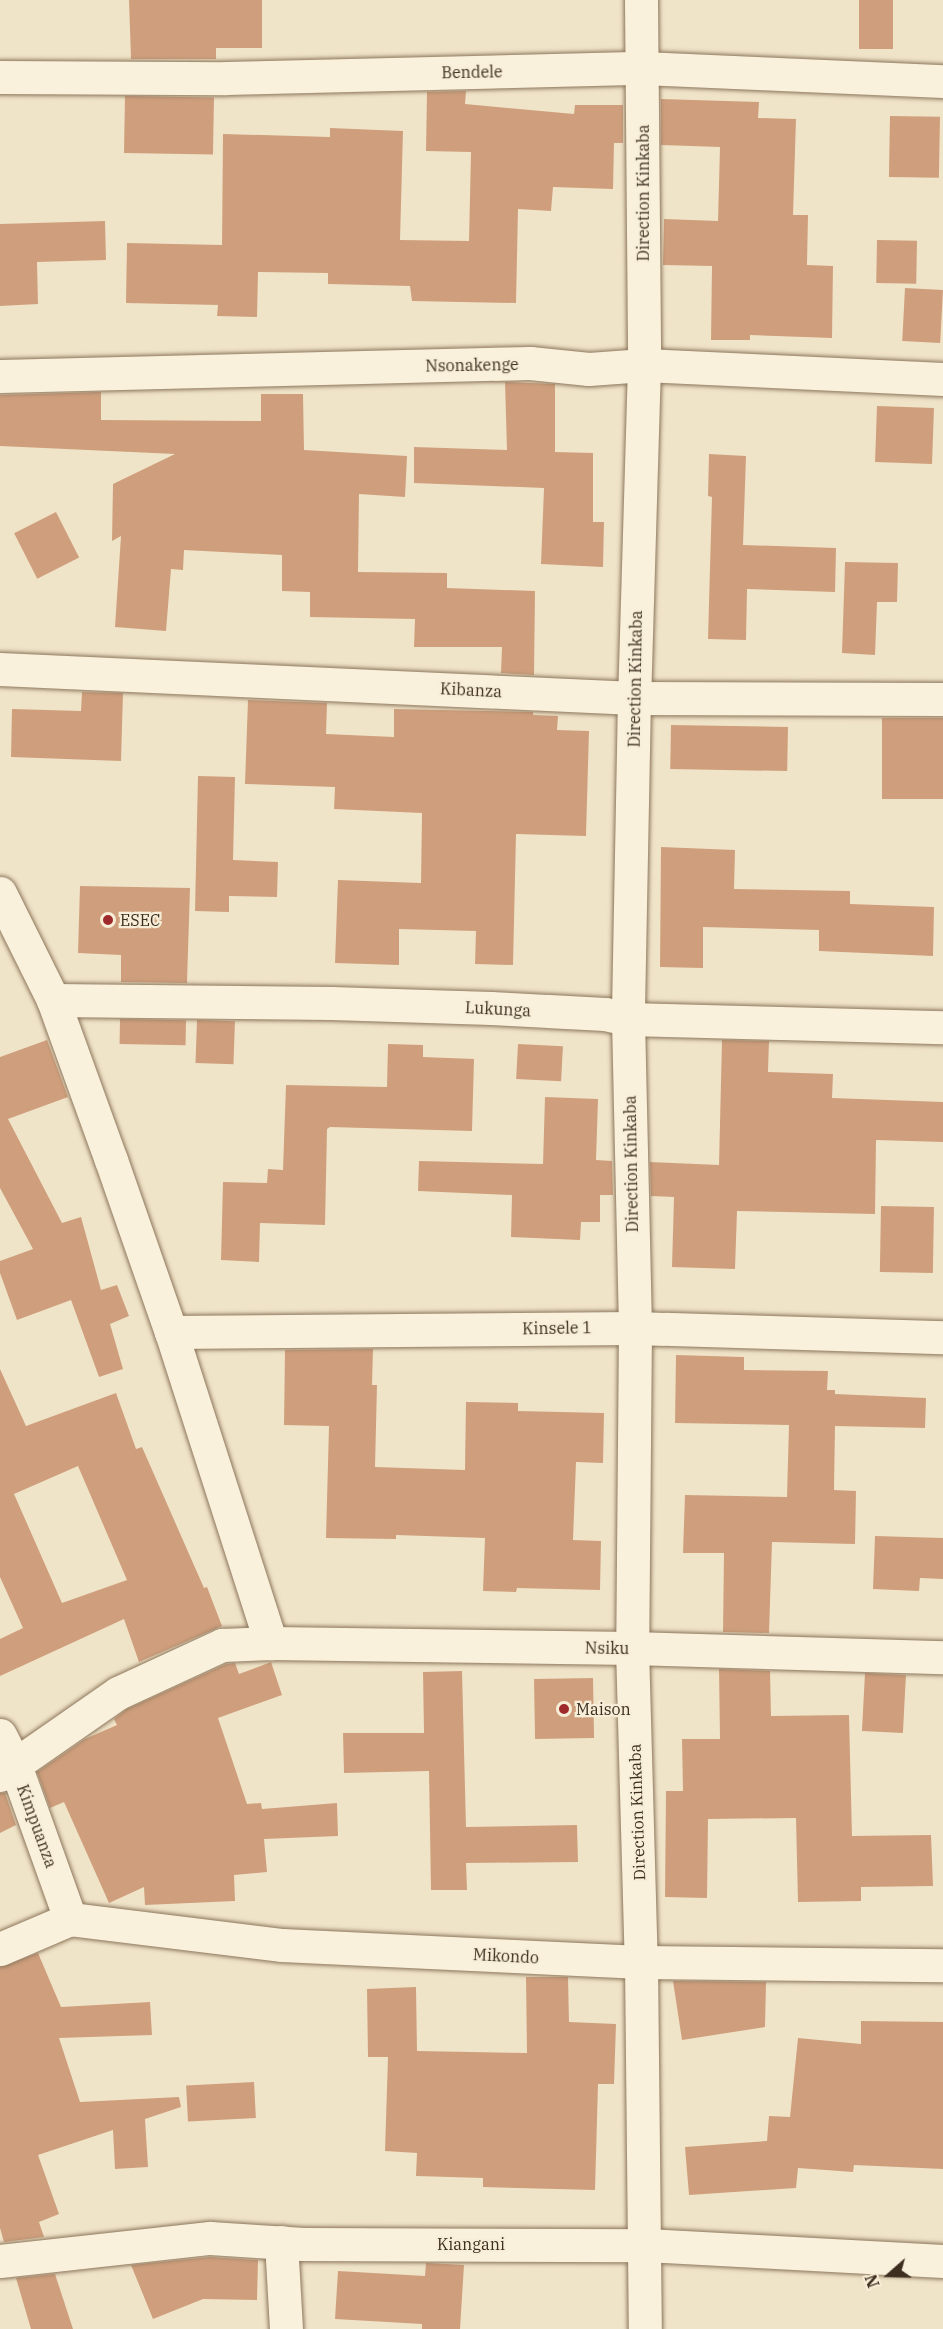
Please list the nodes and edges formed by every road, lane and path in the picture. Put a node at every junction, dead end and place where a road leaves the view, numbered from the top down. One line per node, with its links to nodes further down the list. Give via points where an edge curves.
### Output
1 (641, 0): 2 (street, Direction Kinkaba)
2 (642, 68): 3 (street, Bendele, via 226,78); 4 (street, Bendele); 5 (street, Direction Kinkaba)
3 (0, 77)
4 (943, 81)
5 (644, 365): 6 (street, Nsonakenge, via 590,369 530,363); 7 (street, Nsonakenge); 9 (street, Direction Kinkaba)
6 (0, 376)
7 (943, 379)
8 (0, 669): 9 (street, Kibanza)
9 (634, 698): 10 (street, Kibanza); 13 (street, Direction Kinkaba)
10 (943, 699)
11 (0, 893): 12 (street)
12 (53, 1000): 13 (street, Lukunga, via 331,1002); 16 (street)
13 (628, 1018): 14 (street, Lukunga); 15 (street, Direction Kinkaba)
14 (943, 1027)
15 (635, 1328): 16 (street, Kinsele 1); 17 (street, Kinsele 1); 19 (street, Direction Kinkaba)
16 (171, 1332): 18 (street)
17 (943, 1336)
18 (271, 1643): 19 (street, Nsiku); 22 (street, Nsiku, via 222,1646 118,1693)
19 (632, 1648): 20 (street, Nsiku); 25 (street, Direction Kinkaba)
20 (943, 1657)
21 (0, 1735): 22 (street, Kimpuanza)
22 (7, 1770): 23 (street, Kimpuanza)
23 (70, 1918): 24 (street); 25 (street, Mikondo, via 282,1945)
24 (0, 1949)
25 (641, 1962): 26 (street, Mikondo); 28 (street, Direction Kinkaba)
26 (943, 1965)
27 (281, 2242): 28 (street, Kiangani); 30 (street, Kiangani, via 210,2238); 31 (street)
28 (646, 2245): 29 (street, Kiangani); 32 (street, Direction Kinkaba)
29 (943, 2260)
30 (0, 2261)
31 (286, 2329)
32 (645, 2329)

